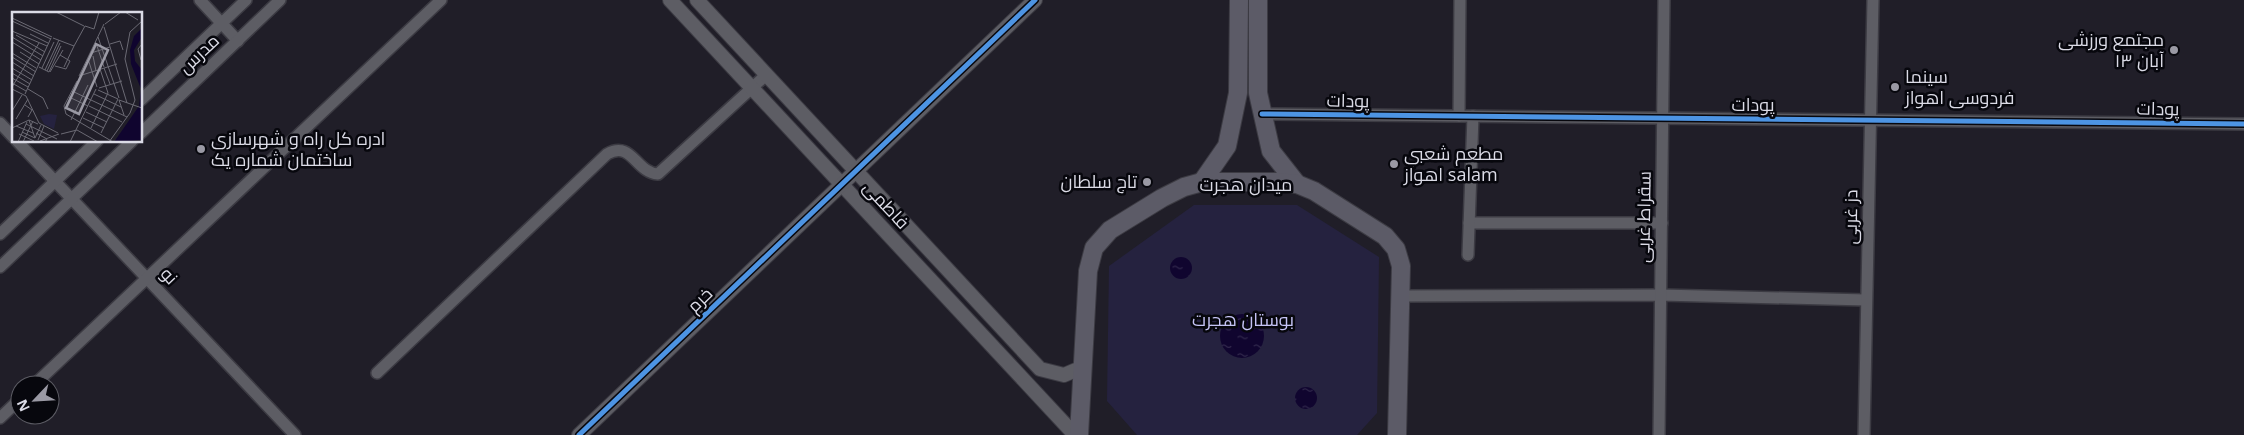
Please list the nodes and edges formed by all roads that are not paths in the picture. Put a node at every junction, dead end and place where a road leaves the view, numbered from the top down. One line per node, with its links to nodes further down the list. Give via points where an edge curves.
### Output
1 (200, 0): 13 (street)
2 (246, 0): 13 (street, مدرس)
3 (280, 0): 14 (street, مدرس)
4 (441, 0): 41 (street)
5 (670, 0): 16 (street, فاطمی)
6 (697, 0): 15 (street, فاطمی)
7 (1035, 0): 30 (street)
8 (1239, 0): 32 (main road, via 1238,93 1227,146)
9 (1258, 0): 18 (main road, via 1258,93)
10 (1460, 0): 19 (street)
11 (1664, 0): 21 (street, سقراط غربی)
12 (1873, 0): 22 (street, دز غربی)
13 (221, 24): 14 (street); 17 (street, مدرس)
14 (238, 41): 25 (street, مدرس)
15 (766, 75): 16 (street); 30 (street, فاطمی)
16 (752, 88): 33 (street, فاطمی); 46 (street, via 658,174 650,173 623,149 607,154)
17 (142, 99)
18 (1262, 114): 19 (street, پودات); 34 (main road, via 1271,151)
19 (1459, 116): 20 (street, پودات)
20 (1473, 116): 21 (street, پودات); 37 (street)
21 (1663, 118): 22 (street, پودات); 36 (street, سقراط غربی)
22 (1870, 120): 24 (street, پودات); 44 (street, دز غربی)
23 (0, 123): 26 (street)
24 (2244, 124)
25 (142, 131)
26 (12, 136)
27 (18, 142): 31 (street, نو)
28 (97, 142): 31 (street)
29 (131, 142): 35 (street)
30 (856, 171): 33 (street, خرم); 45 (street, فاطمی, via 1040,369 1064,375)
31 (55, 181): 35 (street, نو); 38 (street)
32 (1202, 182): 34 (main road, میدان هجرت); 45 (main road, میدان هجرت, via 1162,198 1110,230 1094,248 1088,271)
33 (841, 184): 52 (street, خرم); 53 (street, فاطمی)
34 (1297, 184): 43 (main road, میدان هجرت, via 1314,191 1385,236 1396,250 1401,266)
35 (71, 198): 40 (street); 41 (street, نو)
36 (1662, 223): 37 (street); 42 (street, سقراط غربی)
37 (1469, 224): 39 (street)
38 (0, 234)
39 (1468, 255)
40 (0, 267)
41 (146, 278): 47 (street); 51 (street, نو)
42 (1661, 295): 43 (street); 44 (street); 55 (street, سقراط غربی)
43 (1401, 296): 50 (main road, میدان هجرت)
44 (1866, 300): 56 (street, دز غربی)
45 (1083, 367): 54 (main road, میدان هجرت)
46 (377, 373)
47 (44, 375)
48 (10, 408): 49 (street)
49 (0, 418)
50 (1393, 432)
51 (295, 435)
52 (579, 435)
53 (1075, 435)
54 (1079, 435)
55 (1659, 435)
56 (1864, 435)

